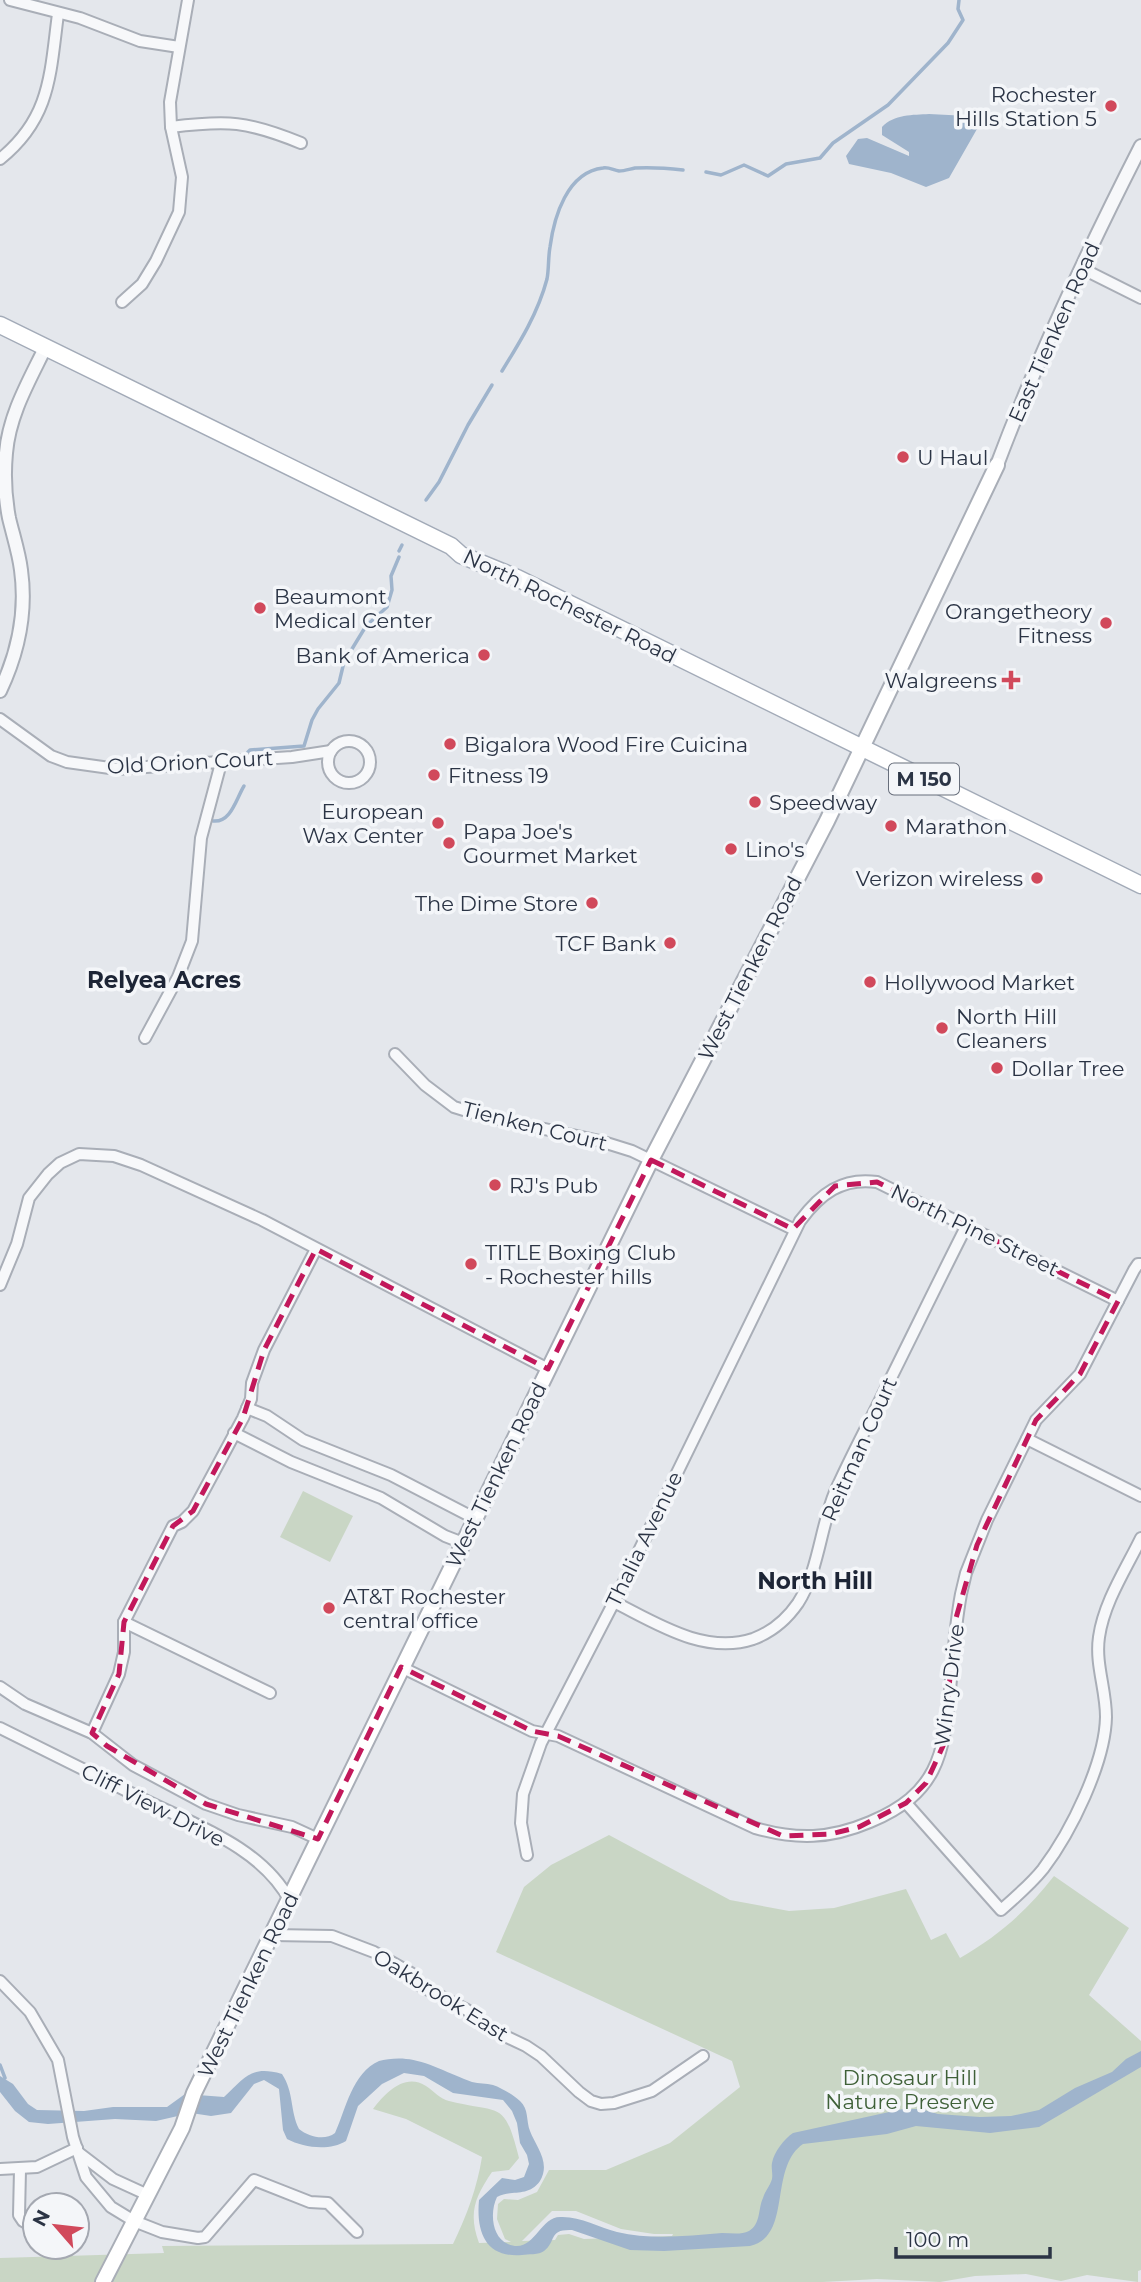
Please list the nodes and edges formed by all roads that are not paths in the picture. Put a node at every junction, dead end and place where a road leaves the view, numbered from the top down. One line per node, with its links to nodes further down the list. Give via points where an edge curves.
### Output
1 (10, 0): 3 (street)
2 (188, 0): 4 (street)
3 (58, 14): 4 (street, via 140,41); 8 (street, via 49,87 29,130)
4 (179, 47): 5 (street)
5 (171, 127): 6 (street, via 235,122); 11 (street, via 182,177 179,212 142,284)
6 (301, 143)
7 (1141, 146): 9 (street, East Tienken Road)
8 (0, 159)
9 (1081, 268): 10 (street); 14 (street, East Tienken Road)
10 (1141, 298)
11 (122, 302)
12 (0, 325): 13 (main road, North Rochester Road)
13 (45, 348): 15 (street, via 12,421); 19 (main road, North Rochester Road)
14 (997, 466): 19 (main road, East Tienken Road)
15 (3, 474): 16 (street)
16 (3, 496): 17 (street, via 22,572 23,618)
17 (0, 691)
18 (0, 719): 22 (street, Old Orion Court, via 38,749 67,762 117,769)
19 (862, 748): 24 (main road, North Rochester Road / M 150); 27 (main road, West Tienken Road)
20 (331, 751): 21 (street, Old Orion Court); 23 (street); 23 (street, via 342,742 356,741 367,749 371,761 363,779 350,783 336,779)
21 (308, 754): 22 (street, Old Orion Court); 23 (street)
22 (220, 763): 25 (street, via 201,838 192,941)
23 (328, 766)
24 (1141, 885)
25 (145, 1038)
26 (395, 1054): 27 (street, Tienken Court, via 425,1085 460,1109 600,1141)
27 (651, 1160): 29 (street); 34 (main road, West Tienken Road)
28 (967, 1225): 29 (street, North Pine Street, via 862,1180 835,1186 809,1209); 33 (street, North Pine Street); 42 (street, Reitman Court, via 835,1493 808,1580 788,1617 754,1639 728,1645 678,1633)
29 (795, 1230): 42 (street, Thalia Avenue)
30 (316, 1249): 32 (street, via 141,1165 114,1156 79,1154 60,1163 29,1198); 34 (street); 35 (street, via 264,1350)
31 (1141, 1264): 33 (street)
32 (0, 1285)
33 (1118, 1301): 37 (street, Winry Drive, via 1080,1374 1036,1420)
34 (548, 1369): 39 (main road, West Tienken Road)
35 (247, 1408): 36 (street); 39 (street, via 303,1440 391,1475)
36 (234, 1433): 41 (street, via 381,1498); 43 (street, via 193,1511 173,1526)
37 (1027, 1439): 38 (street); 50 (street, Winry Drive, via 966,1573 938,1762)
38 (1141, 1496)
39 (474, 1518): 41 (main road, West Tienken Road)
40 (1141, 1538): 50 (street, via 1101,1629 1098,1656 1106,1715 1097,1763 1069,1828 1043,1869 1001,1910)
41 (463, 1543): 44 (main road, West Tienken Road)
42 (614, 1602): 49 (street, Thalia Avenue)
43 (124, 1622): 46 (street); 48 (street, via 119,1674)
44 (401, 1667): 49 (street, Winry Drive); 51 (main road, West Tienken Road)
45 (0, 1687): 48 (street, via 25,1704)
46 (270, 1693)
47 (0, 1728): 53 (street, Cliff View Drive, via 223,1838 259,1863 281,1884)
48 (92, 1733): 51 (street, via 133,1765 206,1804 292,1827)
49 (545, 1734): 50 (street, Winry Drive, via 755,1828 783,1836 831,1835); 52 (street, Thalia Avenue, via 523,1794 521,1824)
50 (906, 1803)
51 (318, 1839): 53 (main road, West Tienken Road)
52 (527, 1854)
53 (290, 1901): 54 (main road, West Tienken Road)
54 (273, 1935): 56 (street, Oakbrook East, via 332,1936 374,1952 467,2010 486,2027 534,2051 579,2092 601,2104 652,2091); 60 (main road, West Tienken Road)
55 (0, 1981): 57 (street, via 30,2012 58,2060)
56 (703, 2056)
57 (78, 2150): 59 (street); 60 (street, via 113,2179); 62 (street, via 92,2185 111,2207)
58 (0, 2169): 59 (street)
59 (20, 2170): 61 (street)
60 (148, 2194): 62 (main road, West Tienken Road)
61 (21, 2218)
62 (134, 2221): 63 (street, via 162,2232 205,2237 254,2180 310,2202 328,2203); 64 (main road, West Tienken Road)
63 (357, 2232)
64 (103, 2282)

